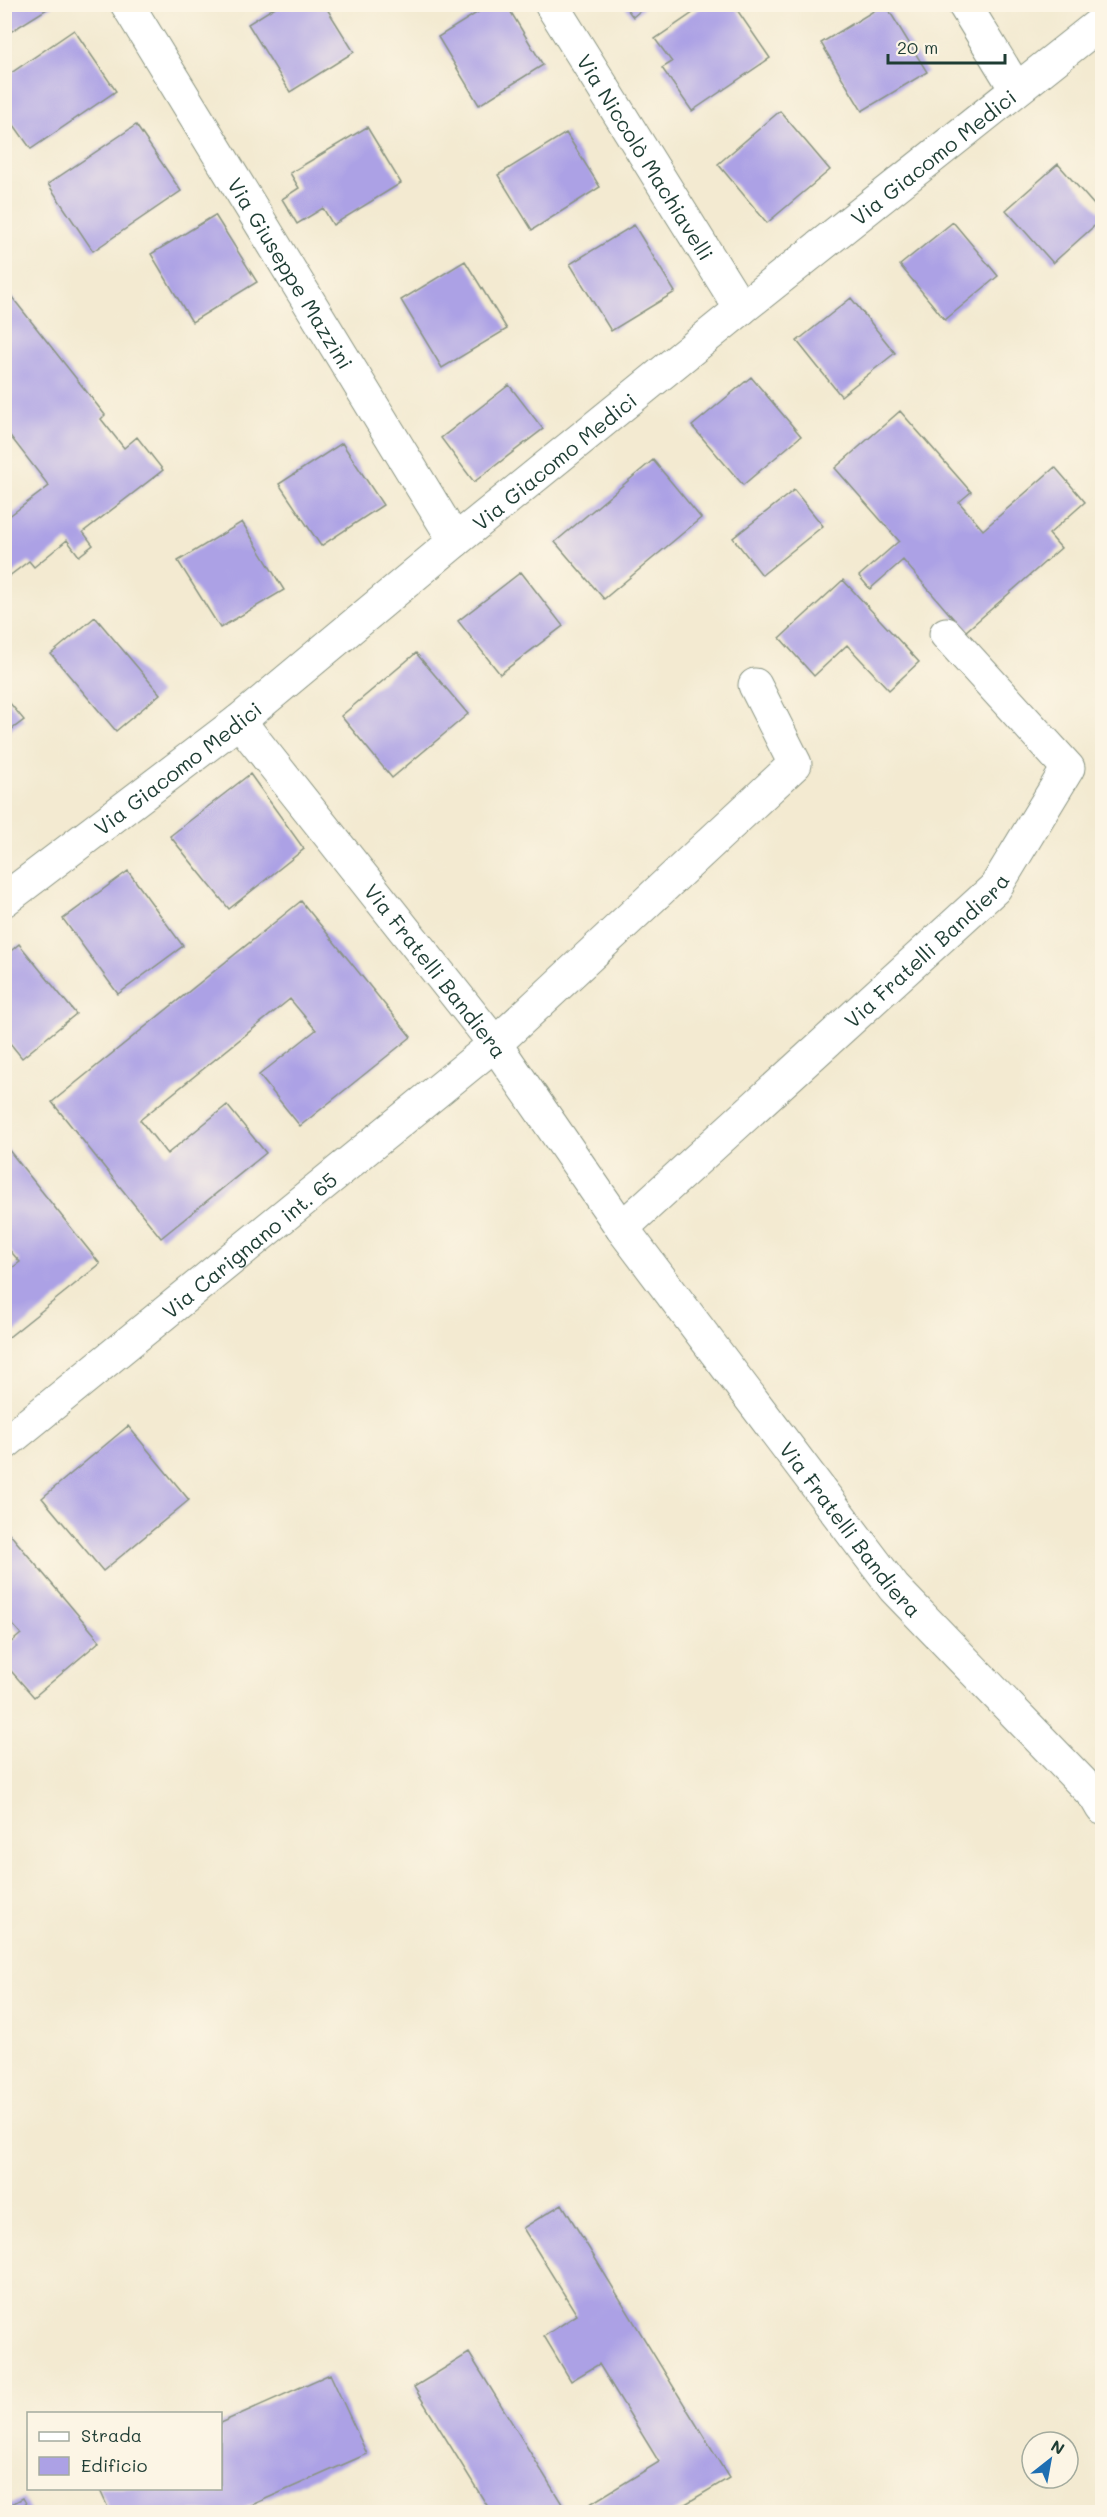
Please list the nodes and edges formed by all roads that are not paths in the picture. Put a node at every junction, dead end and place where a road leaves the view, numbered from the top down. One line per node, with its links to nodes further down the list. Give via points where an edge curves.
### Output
1 (127, 4): 7 (street, Via Giuseppe Mazzini)
2 (551, 4): 6 (street, Via Niccolò Machiavelli)
3 (964, 4): 5 (street)
4 (1102, 22): 5 (street, Via Giacomo Medici)
5 (1016, 89): 6 (street, Via Giacomo Medici)
6 (741, 309): 7 (street, Via Giacomo Medici)
7 (455, 541): 10 (street, Via Giacomo Medici)
8 (946, 634): 13 (street, Via Fratelli Bandiera, via 1068,768 995,888)
9 (755, 685): 12 (street, Via Carignano int. 65, via 795,764)
10 (239, 721): 11 (street, Via Giacomo Medici); 12 (street, Via Fratelli Bandiera)
11 (4, 900)
12 (495, 1044): 13 (street, Via Fratelli Bandiera); 14 (street, Via Carignano int. 65)
13 (622, 1228): 15 (street, Via Fratelli Bandiera, via 894,1588)
14 (4, 1444)
15 (1102, 1808)

